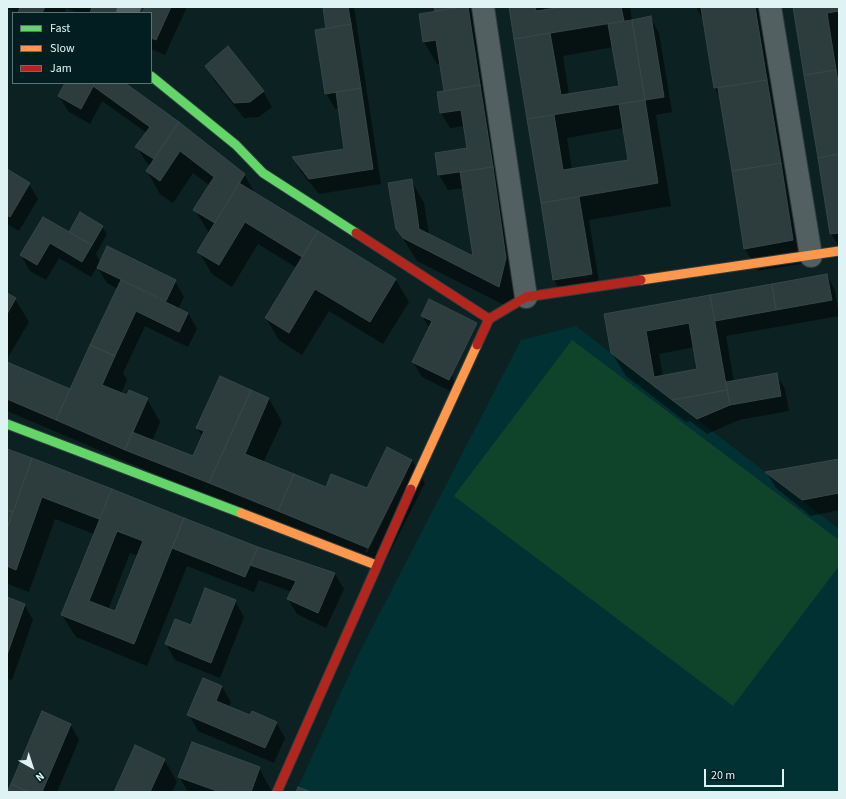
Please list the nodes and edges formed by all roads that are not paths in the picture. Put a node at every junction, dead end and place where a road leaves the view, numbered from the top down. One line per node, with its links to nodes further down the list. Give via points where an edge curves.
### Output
1 (483, 7): 6 (street)
2 (770, 7): 5 (street)
3 (152, 77): 7 (street, via 236,144 263,173)
4 (839, 251): 5 (street)
5 (811, 256): 6 (street)
6 (526, 297): 7 (street)
7 (489, 319): 9 (street)
8 (7, 424): 9 (street)
9 (376, 565): 10 (street)
10 (277, 792)

